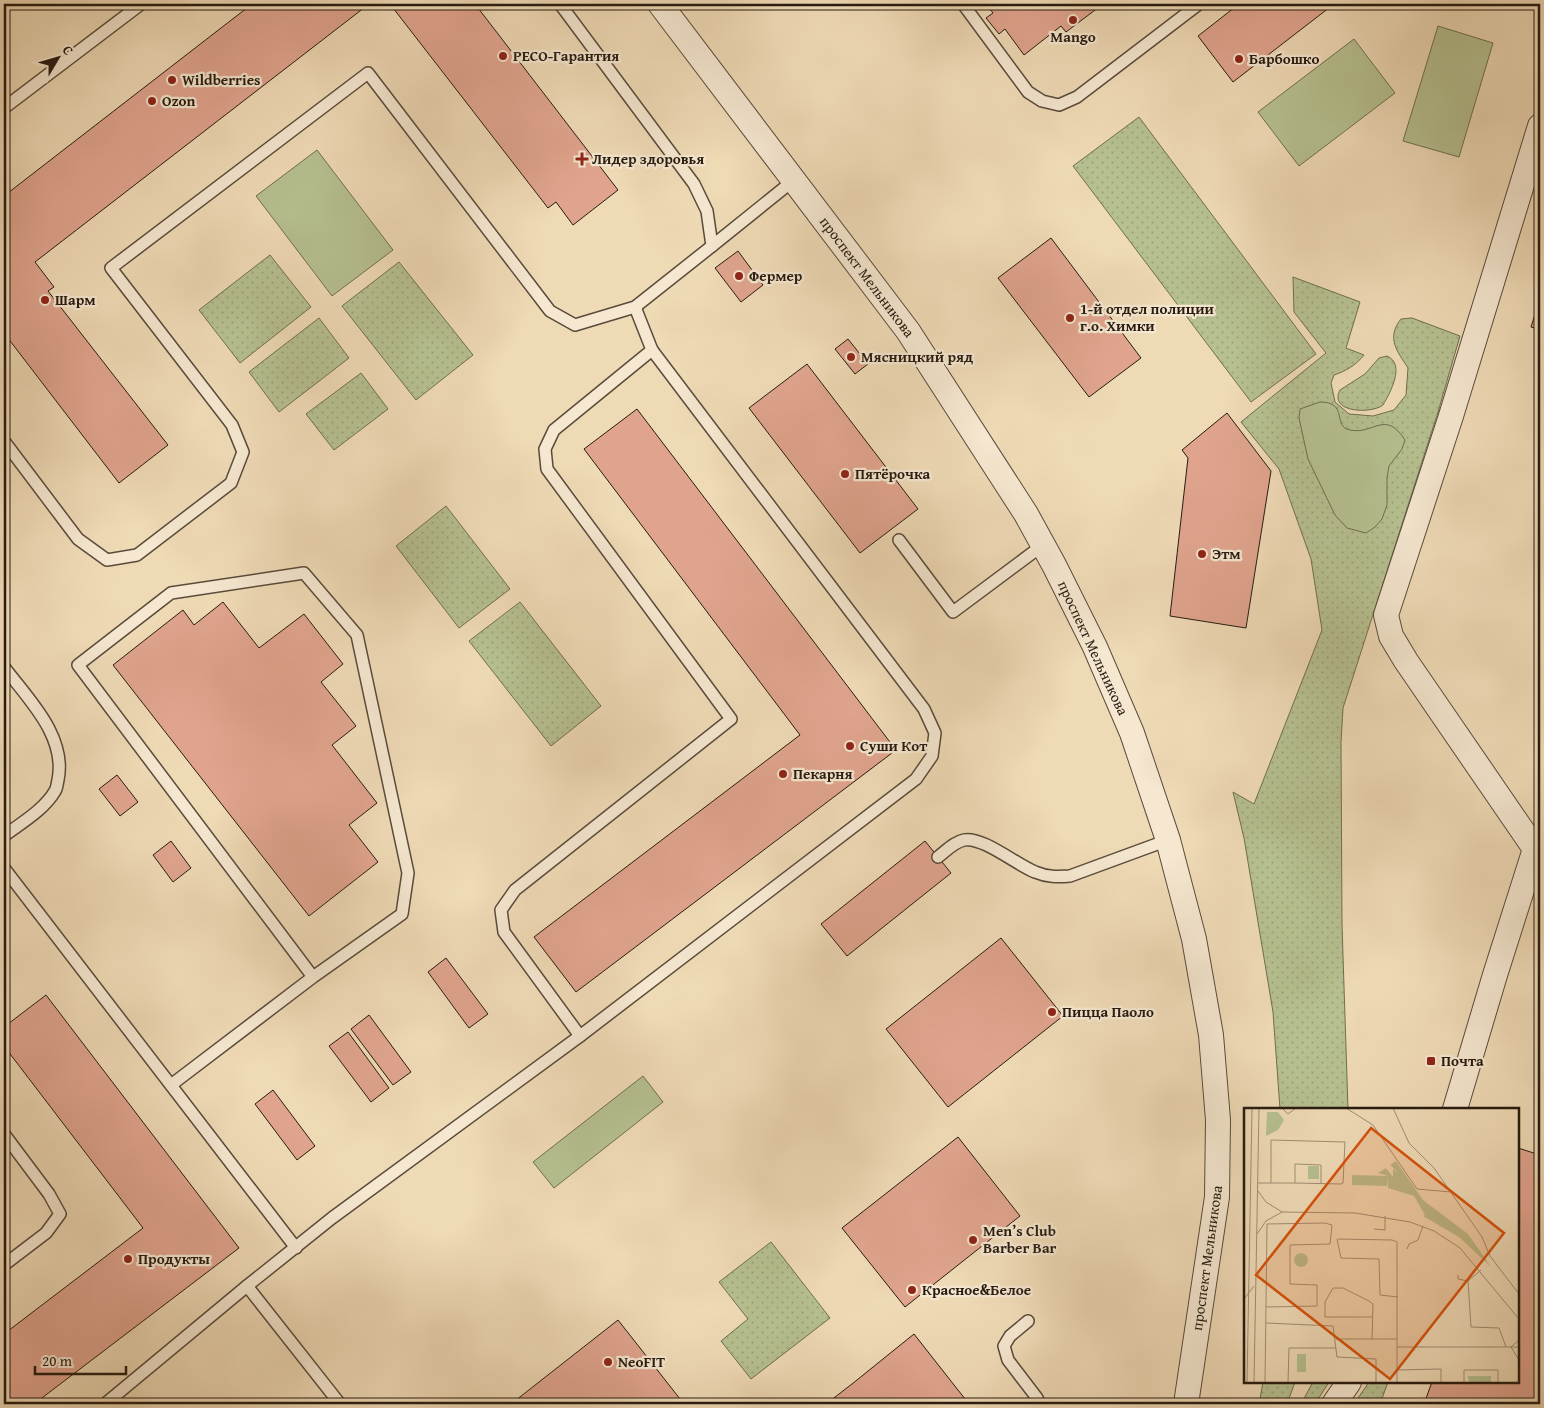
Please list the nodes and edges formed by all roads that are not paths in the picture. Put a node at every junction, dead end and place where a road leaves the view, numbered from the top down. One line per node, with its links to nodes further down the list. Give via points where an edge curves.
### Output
1 (141, 4): 6 (lane)
2 (560, 4): 9 (lane, via 694,184 707,211)
3 (660, 4): 8 (street, проспект Мельникова)
4 (963, 4): 5 (lane, via 1028,92 1042,101 1059,105 1077,97)
5 (1199, 4)
6 (4, 108)
7 (1540, 126): 18 (street, via 1386,615 1391,636 1406,661)
8 (794, 180): 9 (lane); 14 (street, проспект Мельникова, via 908,331 1026,514)
9 (712, 246): 10 (lane)
10 (635, 307): 11 (lane); 12 (lane, via 575,325 550,311 368,74 111,268 232,425 243,452 231,483 137,555 107,560 78,539)
11 (652, 350): 22 (lane, via 554,430 545,449 547,469 731,719 515,890 502,910 504,932); 22 (lane, via 924,708 935,733 932,756 916,779)
12 (4, 441)
13 (899, 540): 14 (lane, via 953,612)
14 (1042, 545): 17 (street, проспект Мельникова, via 1095,647 1132,733)
15 (4, 667): 16 (lane, via 54,737 60,767 56,790 42,807)
16 (4, 836)
17 (1168, 840): 19 (lane, via 1070,876 1054,878 1035,872 978,841 965,840); 34 (street, проспект Мельникова, via 1194,939 1211,1034 1218,1120 1217,1197)
18 (1538, 841): 24 (street)
19 (938, 857)
20 (4, 868): 23 (lane)
21 (313, 977): 21 (lane, via 402,914 408,873 357,634 304,572 171,593 78,665); 23 (lane)
22 (580, 1036): 26 (lane, via 332,1218)
23 (171, 1085): 26 (lane)
24 (1455, 1108)
25 (4, 1134): 27 (lane, via 50,1194 60,1214 46,1233)
26 (296, 1248): 28 (lane)
27 (4, 1265)
28 (247, 1286): 31 (lane); 32 (lane)
29 (1028, 1321): 33 (lane, via 1010,1336 1004,1346 1008,1360)
30 (1347, 1383): 35 (street)
31 (105, 1404)
32 (340, 1404)
33 (1039, 1404)
34 (1186, 1404)
35 (1334, 1404)

